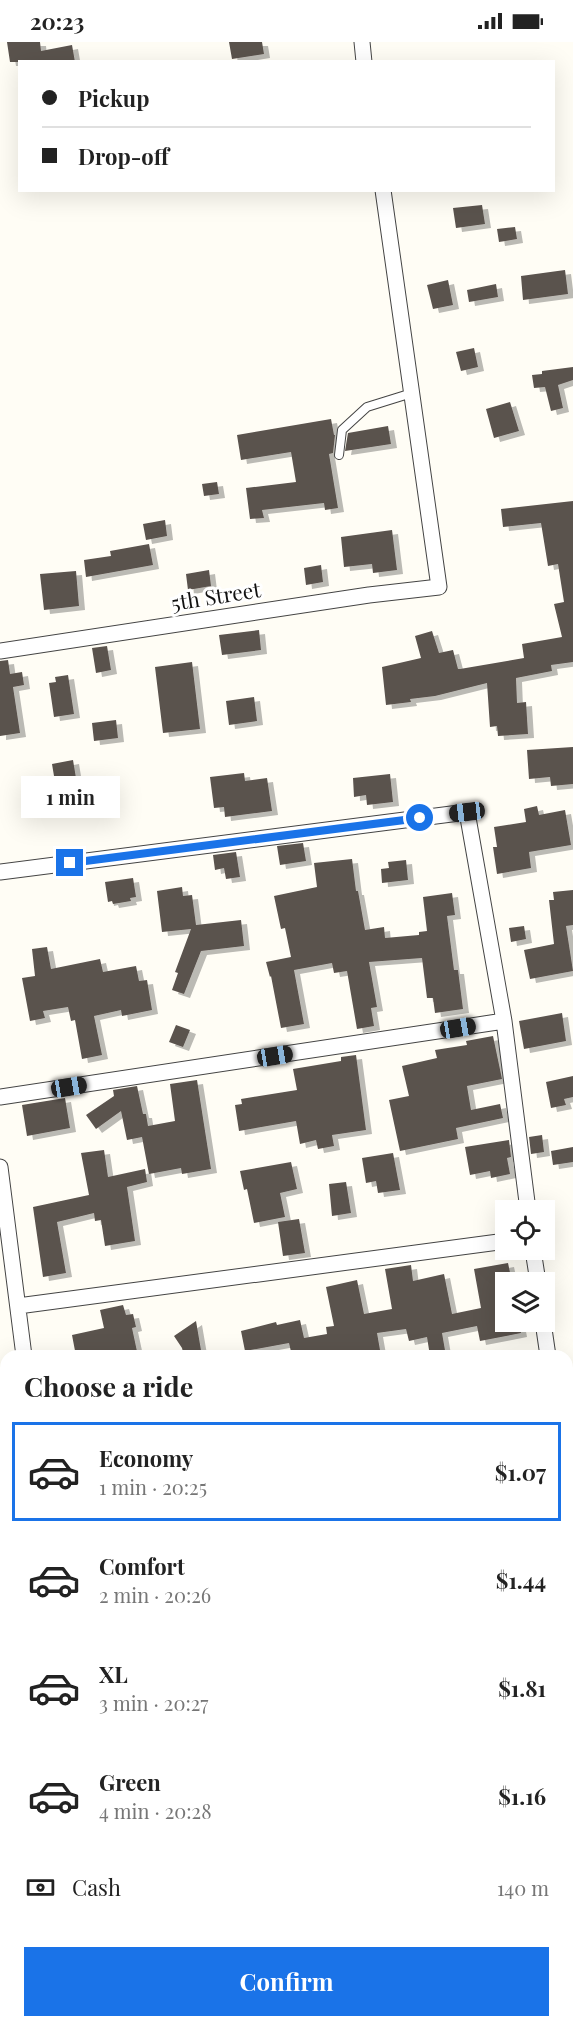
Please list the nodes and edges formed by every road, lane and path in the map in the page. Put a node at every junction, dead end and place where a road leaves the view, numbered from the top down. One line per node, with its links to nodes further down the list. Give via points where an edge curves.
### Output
1 (362, 42): 2 (street)
2 (364, 60)
3 (383, 192): 4 (street)
4 (412, 393): 5 (lane, via 367,407 342,430); 6 (street, 5th Street, via 439,587)
5 (339, 455)
6 (0, 651)
7 (0, 872): 8 (street, via 467,812)
8 (504, 1021): 9 (street); 11 (street)
9 (0, 1097)
10 (0, 1167): 13 (street)
11 (527, 1200)
12 (495, 1242): 13 (street)
13 (18, 1306): 15 (street)
14 (544, 1332): 16 (street)
15 (23, 1350)
16 (547, 1350)

